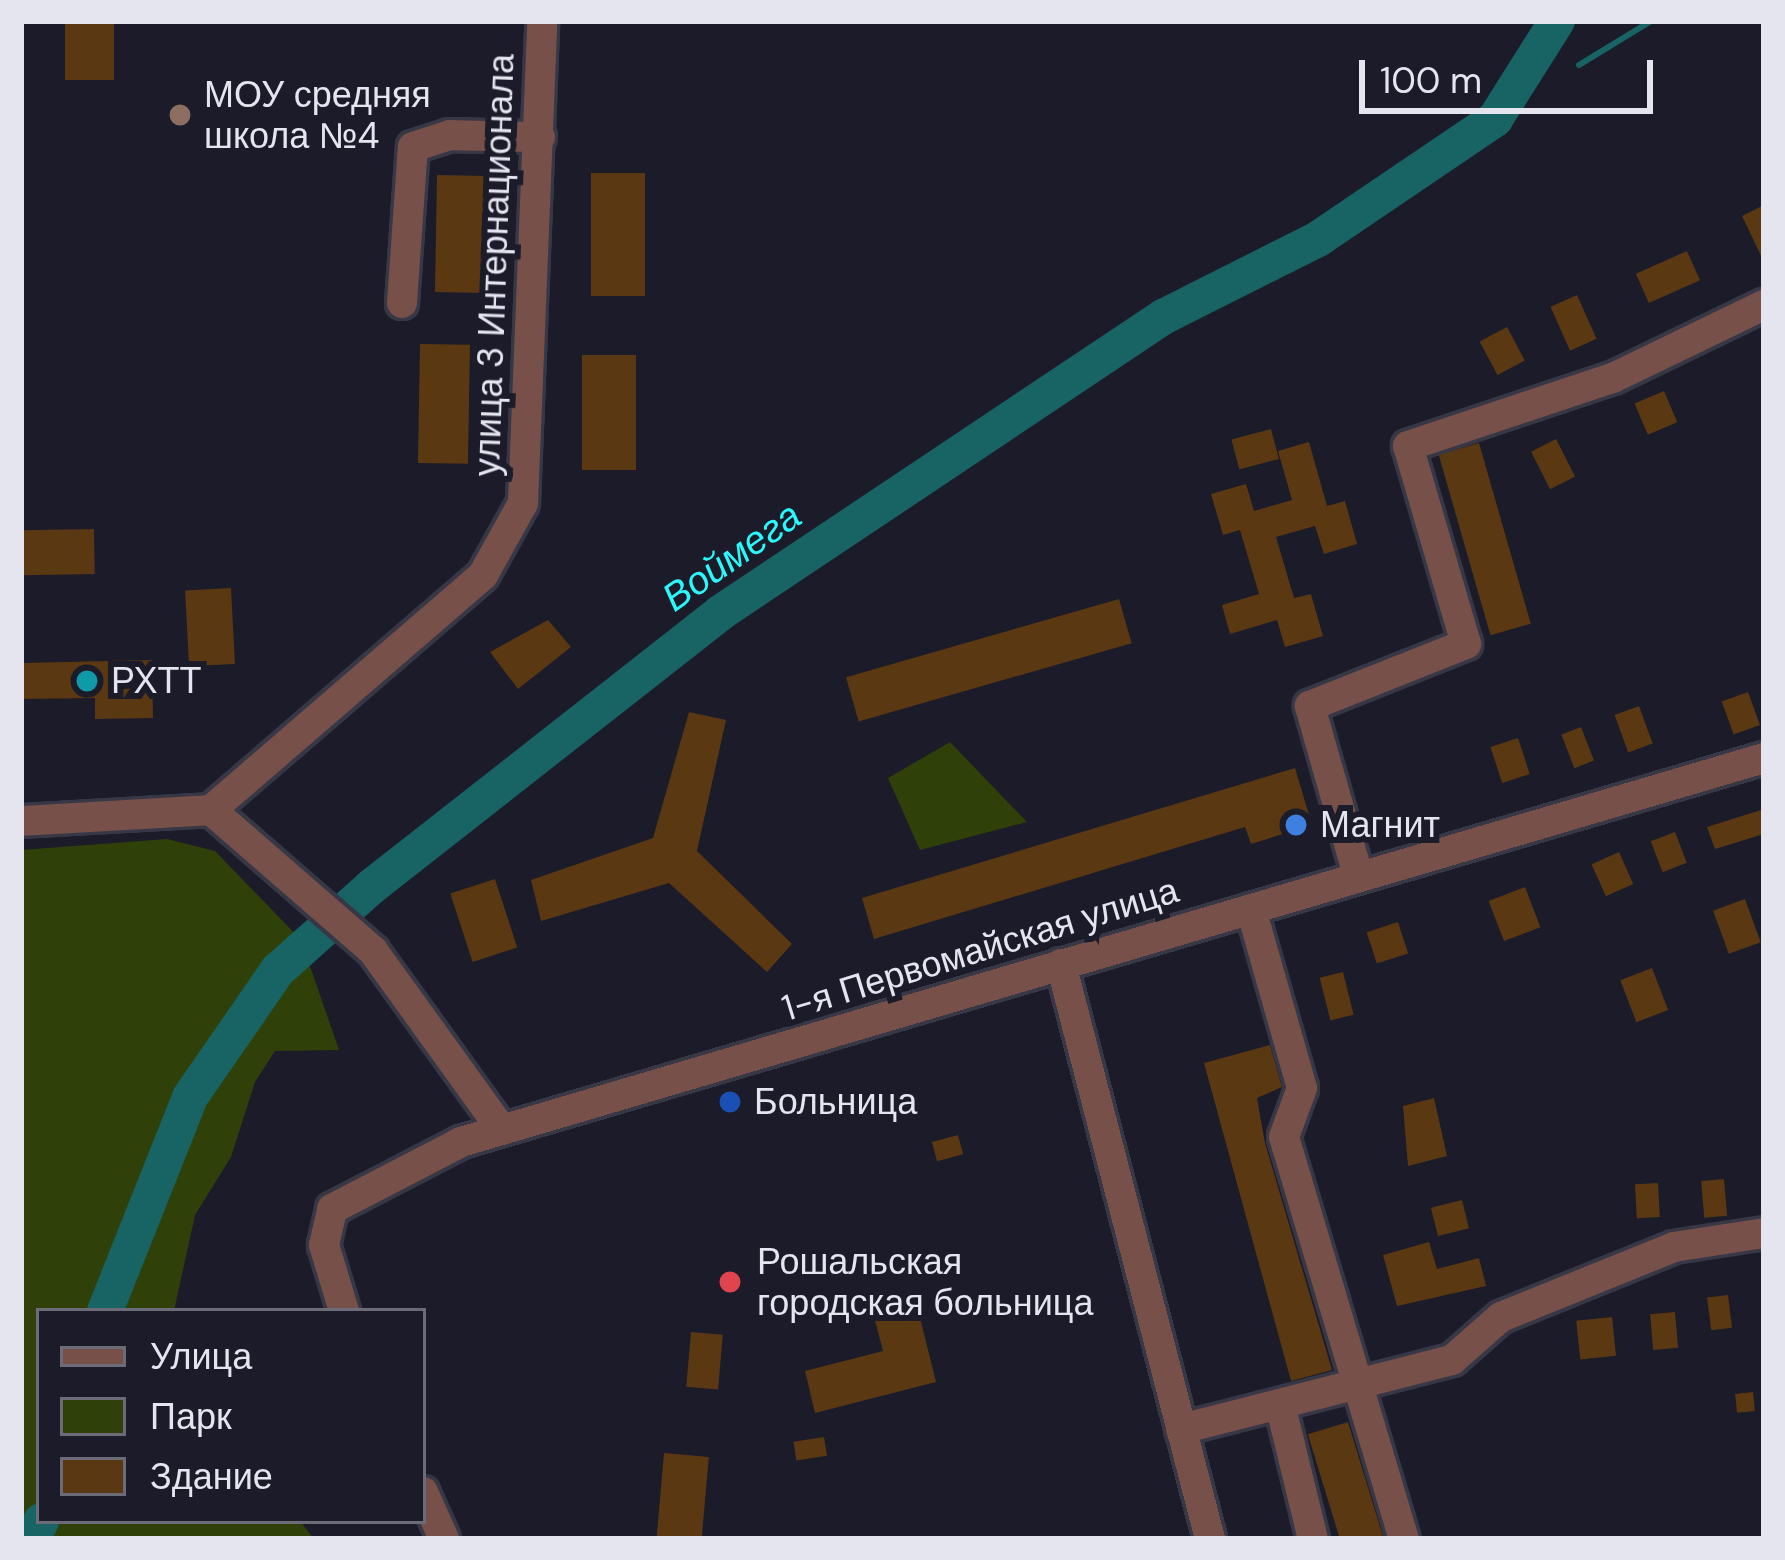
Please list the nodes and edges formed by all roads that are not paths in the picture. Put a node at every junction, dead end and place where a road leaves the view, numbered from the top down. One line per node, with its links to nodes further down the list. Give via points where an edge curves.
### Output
1 (542, 21): 2 (street, улица 3 Интернационала)
2 (540, 137): 3 (street, via 450,135 413,147); 6 (street, улица 3 Интернационала, via 523,503 483,575)
3 (402, 303)
4 (1764, 305): 8 (street, via 1613,378 1408,446 1466,644 1310,706)
5 (1764, 758): 8 (street, 1-я Первомайская улица)
6 (211, 810): 7 (street); 11 (street, via 373,951)
7 (21, 821)
8 (1358, 875): 9 (street, 1-я Первомайская улица)
9 (1252, 909): 10 (street, 1-я Первомайская улица); 14 (street, via 1302,1088 1285,1137)
10 (1061, 964): 11 (street, 1-я Первомайская улица); 16 (street)
11 (500, 1127): 13 (street, 1-я Первомайская улица, via 332,1209 324,1245)
12 (1764, 1233): 14 (street, via 1674,1247 1501,1317 1452,1360)
13 (343, 1308)
14 (1362, 1390): 15 (street); 21 (street)
15 (1281, 1408): 16 (street); 20 (street)
16 (1181, 1429): 19 (street)
17 (426, 1499): 18 (street)
18 (444, 1539)
19 (1210, 1539)
20 (1313, 1539)
21 (1404, 1539)

